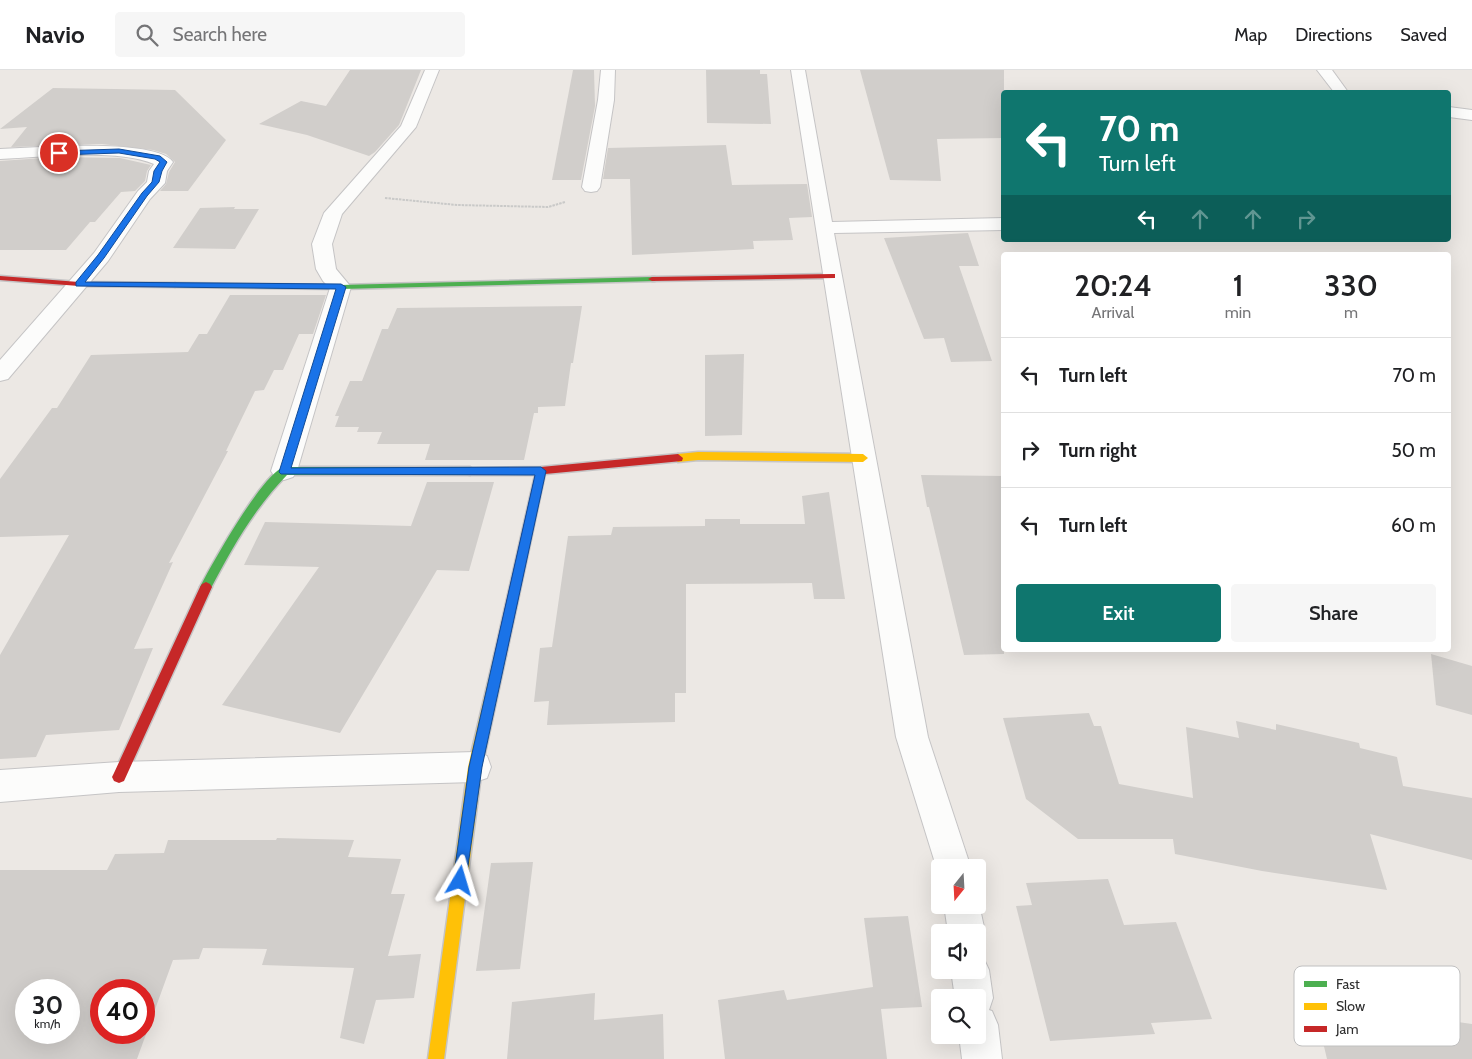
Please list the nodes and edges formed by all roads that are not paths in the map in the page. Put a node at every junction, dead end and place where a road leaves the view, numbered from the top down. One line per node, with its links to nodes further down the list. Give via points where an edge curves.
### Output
1 (432, 70): 15 (street, via 408,128 333,212 322,244 326,269)
2 (608, 70): 9 (street)
3 (798, 70): 11 (street)
4 (1324, 70): 5 (street)
5 (1339, 90)
6 (1451, 112): 7 (street)
7 (1472, 115)
8 (0, 154): 14 (street, via 119,151 157,157 164,162 156,182)
9 (591, 186)
10 (1001, 224): 11 (street)
11 (824, 228): 12 (street)
12 (832, 276): 15 (street); 17 (street)
13 (0, 278): 14 (street)
14 (79, 284): 15 (street); 16 (street)
15 (341, 287): 19 (street)
16 (0, 374)
17 (863, 458): 18 (street, via 698,456); 23 (street, via 912,737)
18 (541, 471): 19 (street); 20 (street)
19 (284, 472): 21 (street, via 264,490 214,569)
20 (476, 767): 21 (street); 25 (street)
21 (118, 777): 22 (street)
22 (0, 786)
23 (950, 859)
24 (980, 1044): 26 (street)
25 (436, 1059)
26 (982, 1059)

